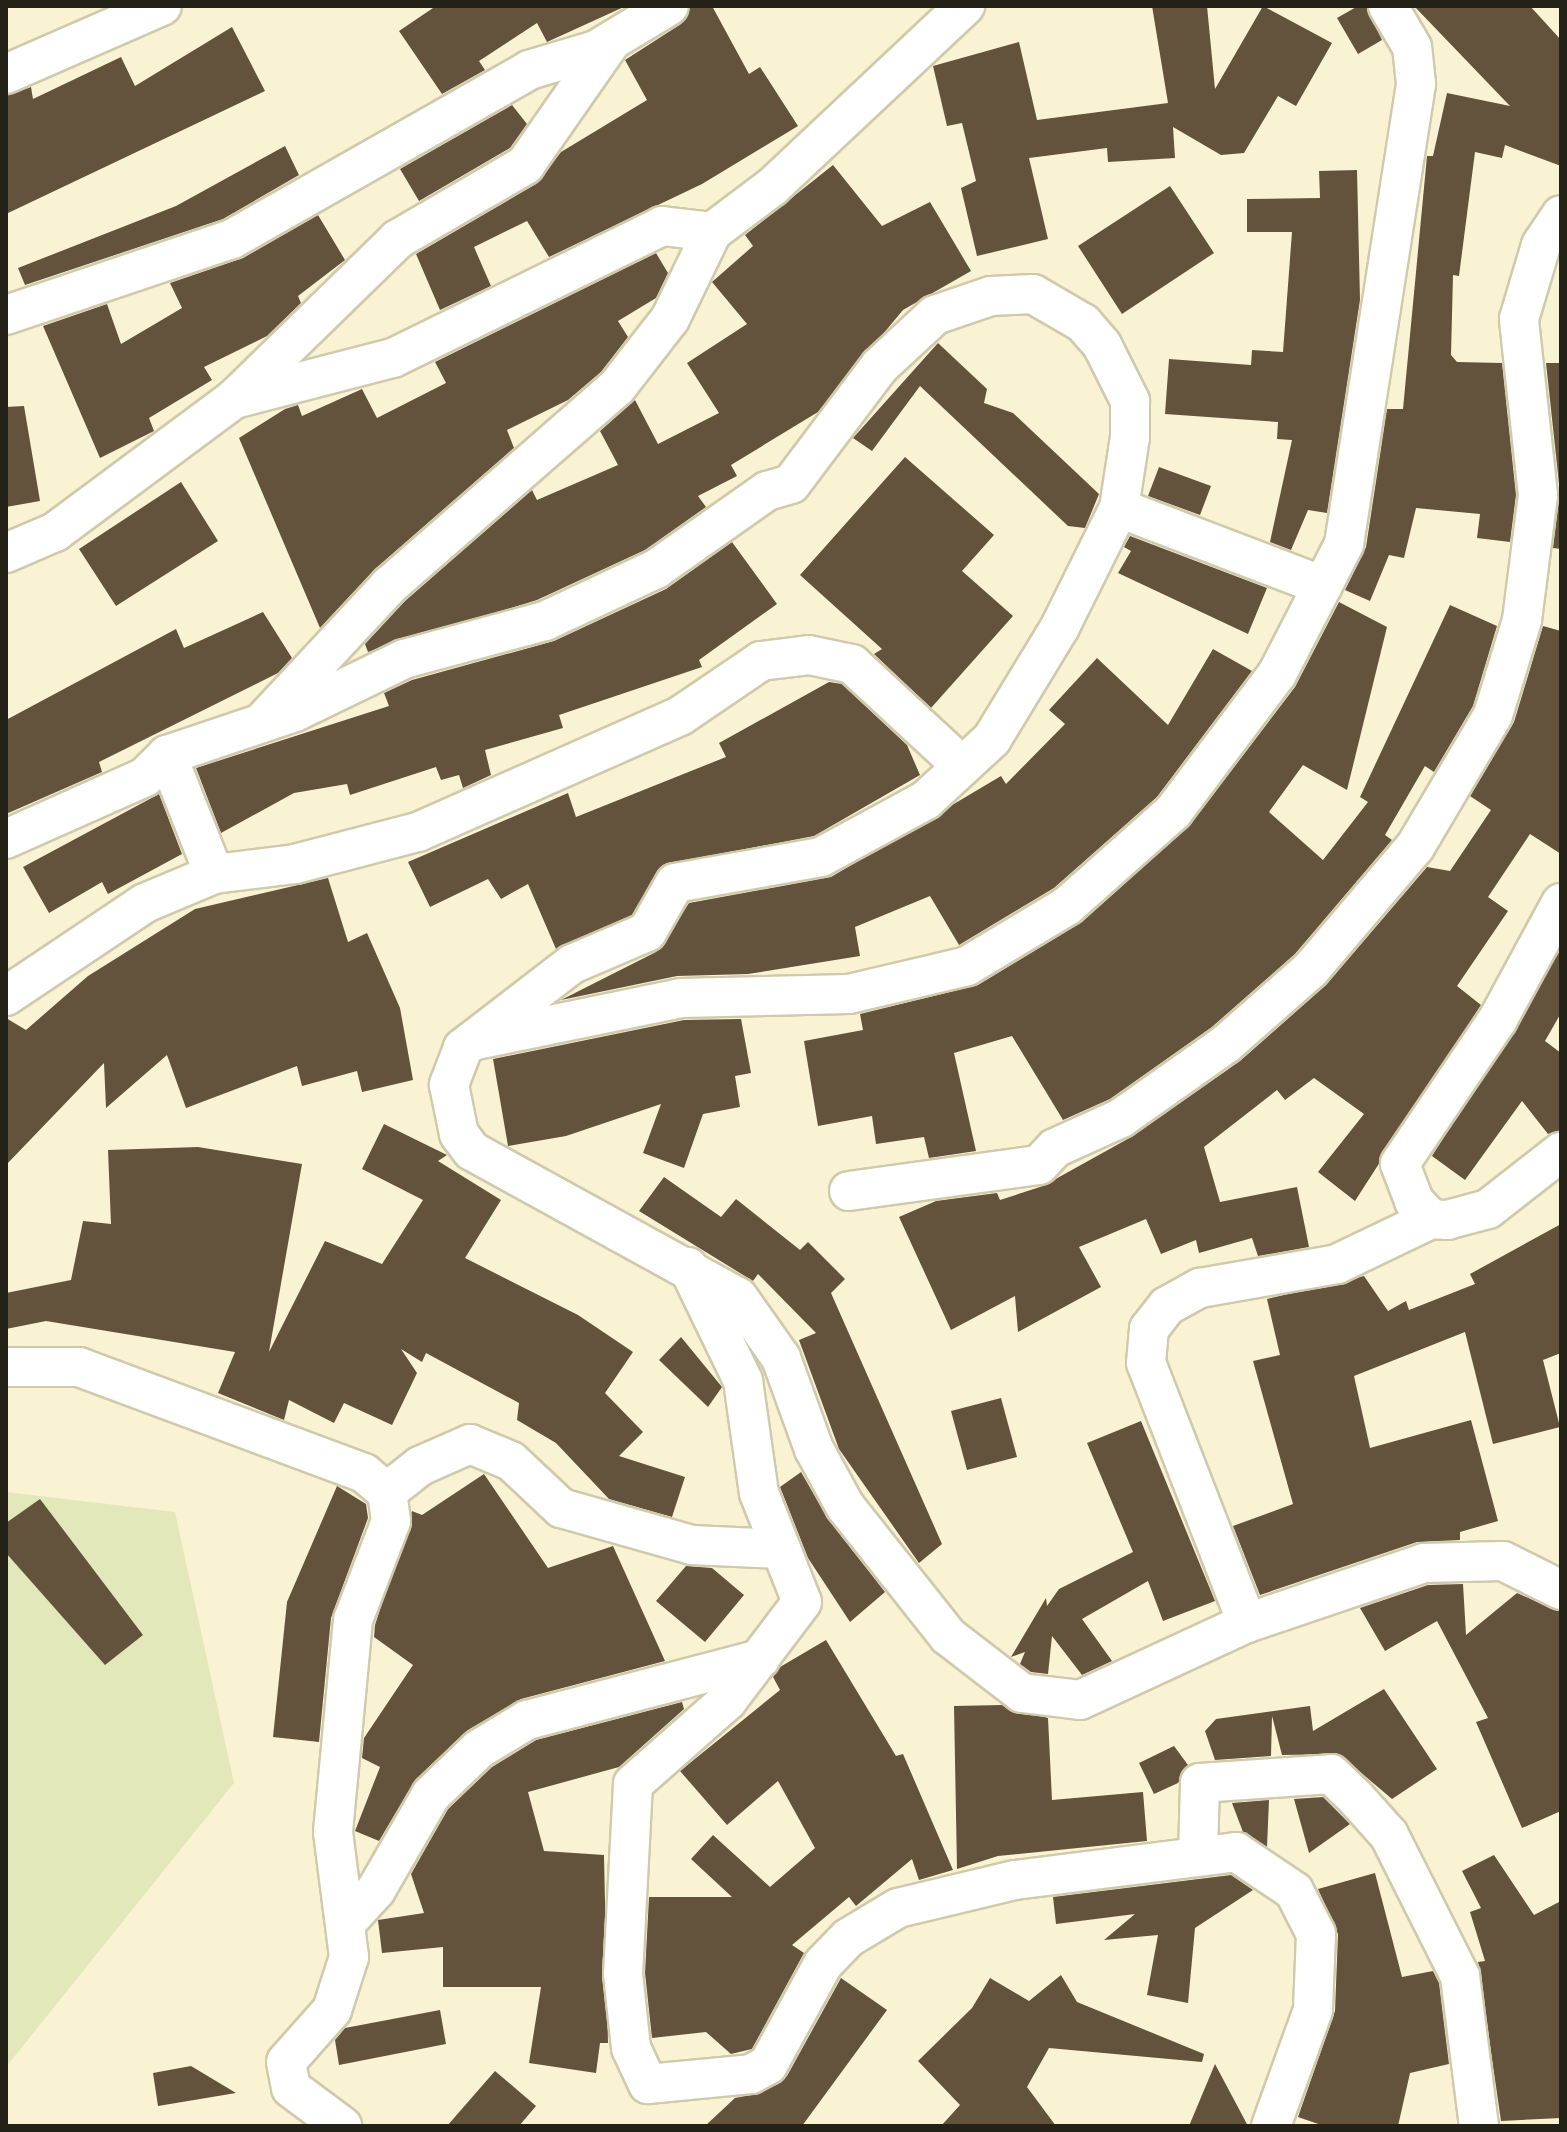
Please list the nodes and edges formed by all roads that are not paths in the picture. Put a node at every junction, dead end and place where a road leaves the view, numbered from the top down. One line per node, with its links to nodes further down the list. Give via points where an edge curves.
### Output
1 (162, 6): 6 (street)
2 (669, 6): 5 (street)
3 (965, 6): 8 (street, via 772,187)
4 (1388, 6): 13 (street, via 1412,47 1416,84 1389,230 1369,413 1344,544)
5 (610, 43): 9 (street, via 529,70 209,250); 10 (street, via 525,165 488,193 398,239)
6 (6, 74)
7 (1561, 215): 23 (street, via 1541,245 1519,319 1538,495 1522,620 1493,715 1415,847 1311,969 1226,1044 1114,1123 1055,1148 1039,1165)
8 (712, 232): 10 (street, via 662,226 393,358); 14 (street, via 670,319 617,387 390,585)
9 (6, 315)
10 (234, 399): 12 (street, via 55,532)
11 (1119, 508): 13 (street); 14 (street, via 1130,437 1130,401 1120,373 1083,323 1055,305 1033,294 991,296 958,305 914,331 791,484 767,491 703,541 545,621 404,659); 16 (street, via 1026,685 992,739)
12 (6, 553)
13 (1323, 586): 21 (street, via 1277,674 1173,812 1101,880 995,956 849,994 681,998)
14 (261, 724): 15 (street)
15 (167, 755): 17 (street, via 145,777); 18 (street)
16 (962, 766): 18 (street, via 852,664 809,655 761,661 680,716 418,832 295,864); 21 (street, via 912,809 821,857 675,883 647,932 572,964)
17 (6, 839)
18 (214, 874): 20 (street, via 145,903)
19 (1561, 903): 24 (street, via 1498,1019 1405,1148 1405,1185)
20 (6, 996)
21 (470, 1041): 25 (street, via 449,1085 459,1134 472,1151)
22 (1561, 1152): 24 (street, via 1488,1209)
23 (849, 1191)
24 (1431, 1219): 30 (street, via 1337,1264 1200,1288 1167,1306 1149,1329 1146,1363)
25 (686, 1265): 28 (street, via 743,1381 752,1468); 30 (street, via 738,1297 759,1323 845,1506 948,1636 999,1679 1043,1701 1080,1700)
26 (6, 1367): 27 (street, via 79,1367 364,1473)
27 (387, 1492): 28 (street, via 420,1466 470,1444 511,1461 561,1508 692,1545); 33 (street, via 391,1521 358,1597 349,1647 333,1832)
28 (781, 1549): 31 (street, via 802,1602)
29 (1561, 1590): 30 (street, via 1526,1568 1471,1557 1387,1573)
30 (1247, 1623)
31 (760, 1659): 32 (street, via 727,1701 643,1769 627,1804 623,1974 631,2048 648,2084 751,2074 768,2065 823,1964 848,1938 898,1908 1015,1880); 33 (street, via 527,1720 479,1749 431,1795 376,1890)
32 (1198, 1855): 35 (street, via 1255,1858 1294,1891 1316,1934 1313,2010); 36 (street, via 1200,1783 1331,1774 1355,1797 1389,1835 1460,1976)
33 (346, 1923): 34 (street, via 349,1957 332,2010 286,2062 291,2088)
34 (342, 2126)
35 (1271, 2126)
36 (1479, 2126)

